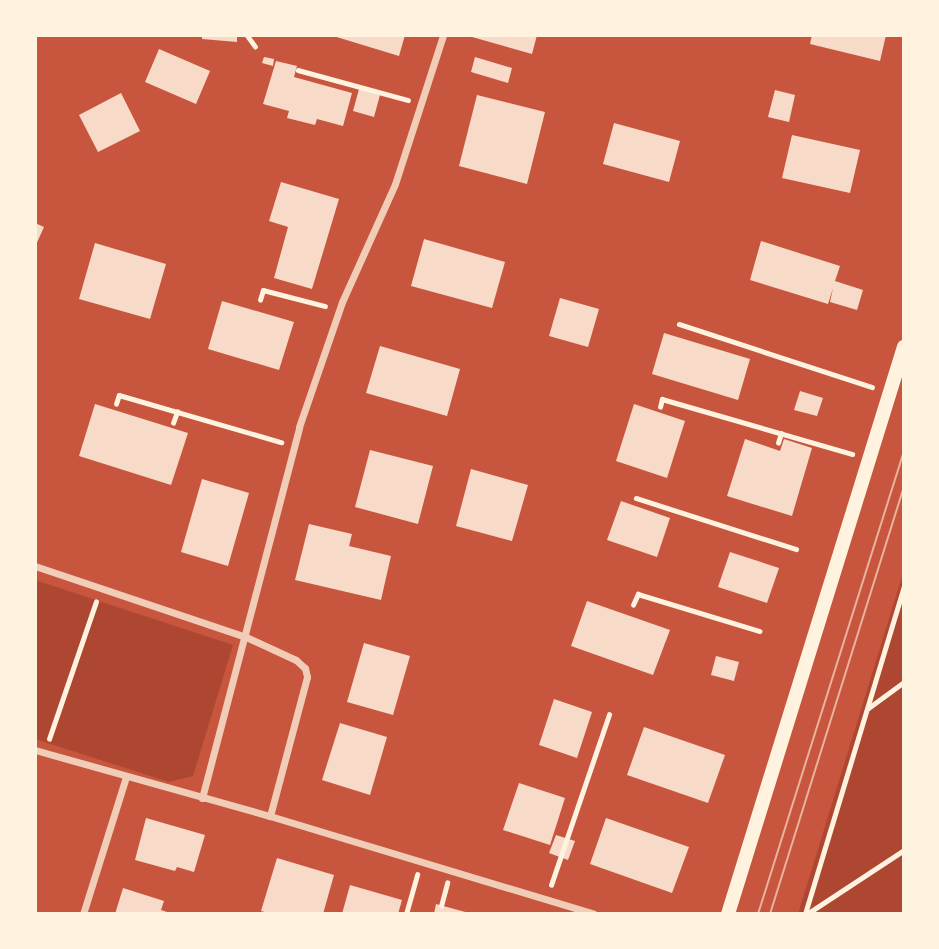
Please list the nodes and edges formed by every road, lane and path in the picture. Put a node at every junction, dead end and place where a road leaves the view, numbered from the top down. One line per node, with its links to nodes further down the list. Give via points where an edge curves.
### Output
1 (247, 35): 3 (path)
2 (443, 35): 5 (street)
3 (255, 46)
4 (298, 70): 5 (path)
5 (422, 104): 7 (street, via 395,184)
6 (260, 300): 7 (path, via 262,290)
7 (340, 310): 17 (street)
8 (679, 324): 10 (path)
9 (904, 346): 10 (main road)
10 (890, 393): 18 (main road)
11 (116, 404): 13 (path, via 119,395)
12 (660, 407): 15 (path, via 662,398)
13 (177, 412): 14 (path); 17 (path)
14 (173, 424)
15 (781, 433): 16 (path); 18 (path)
16 (778, 443)
17 (294, 446): 26 (street)
18 (869, 459): 41 (main road)
19 (636, 498): 20 (path)
20 (796, 550)
21 (35, 566): 23 (street)
22 (904, 587): 28 (path)
23 (101, 589): 26 (street); 31 (path)
24 (633, 605): 25 (path, via 638,594)
25 (760, 631)
26 (246, 637): 33 (street); 34 (street, via 296,660 305,667 307,677)
27 (904, 682): 28 (path)
28 (867, 709): 42 (path)
29 (608, 715): 37 (path)
30 (35, 750): 31 (street)
31 (44, 753): 32 (street)
32 (126, 777): 33 (street); 38 (street)
33 (202, 798): 34 (street)
34 (270, 816): 36 (street)
35 (904, 850): 42 (path)
36 (421, 860): 37 (street); 39 (path)
37 (547, 899): 40 (street)
38 (83, 914)
39 (406, 914)
40 (594, 914)
41 (728, 914)
42 (806, 914)

